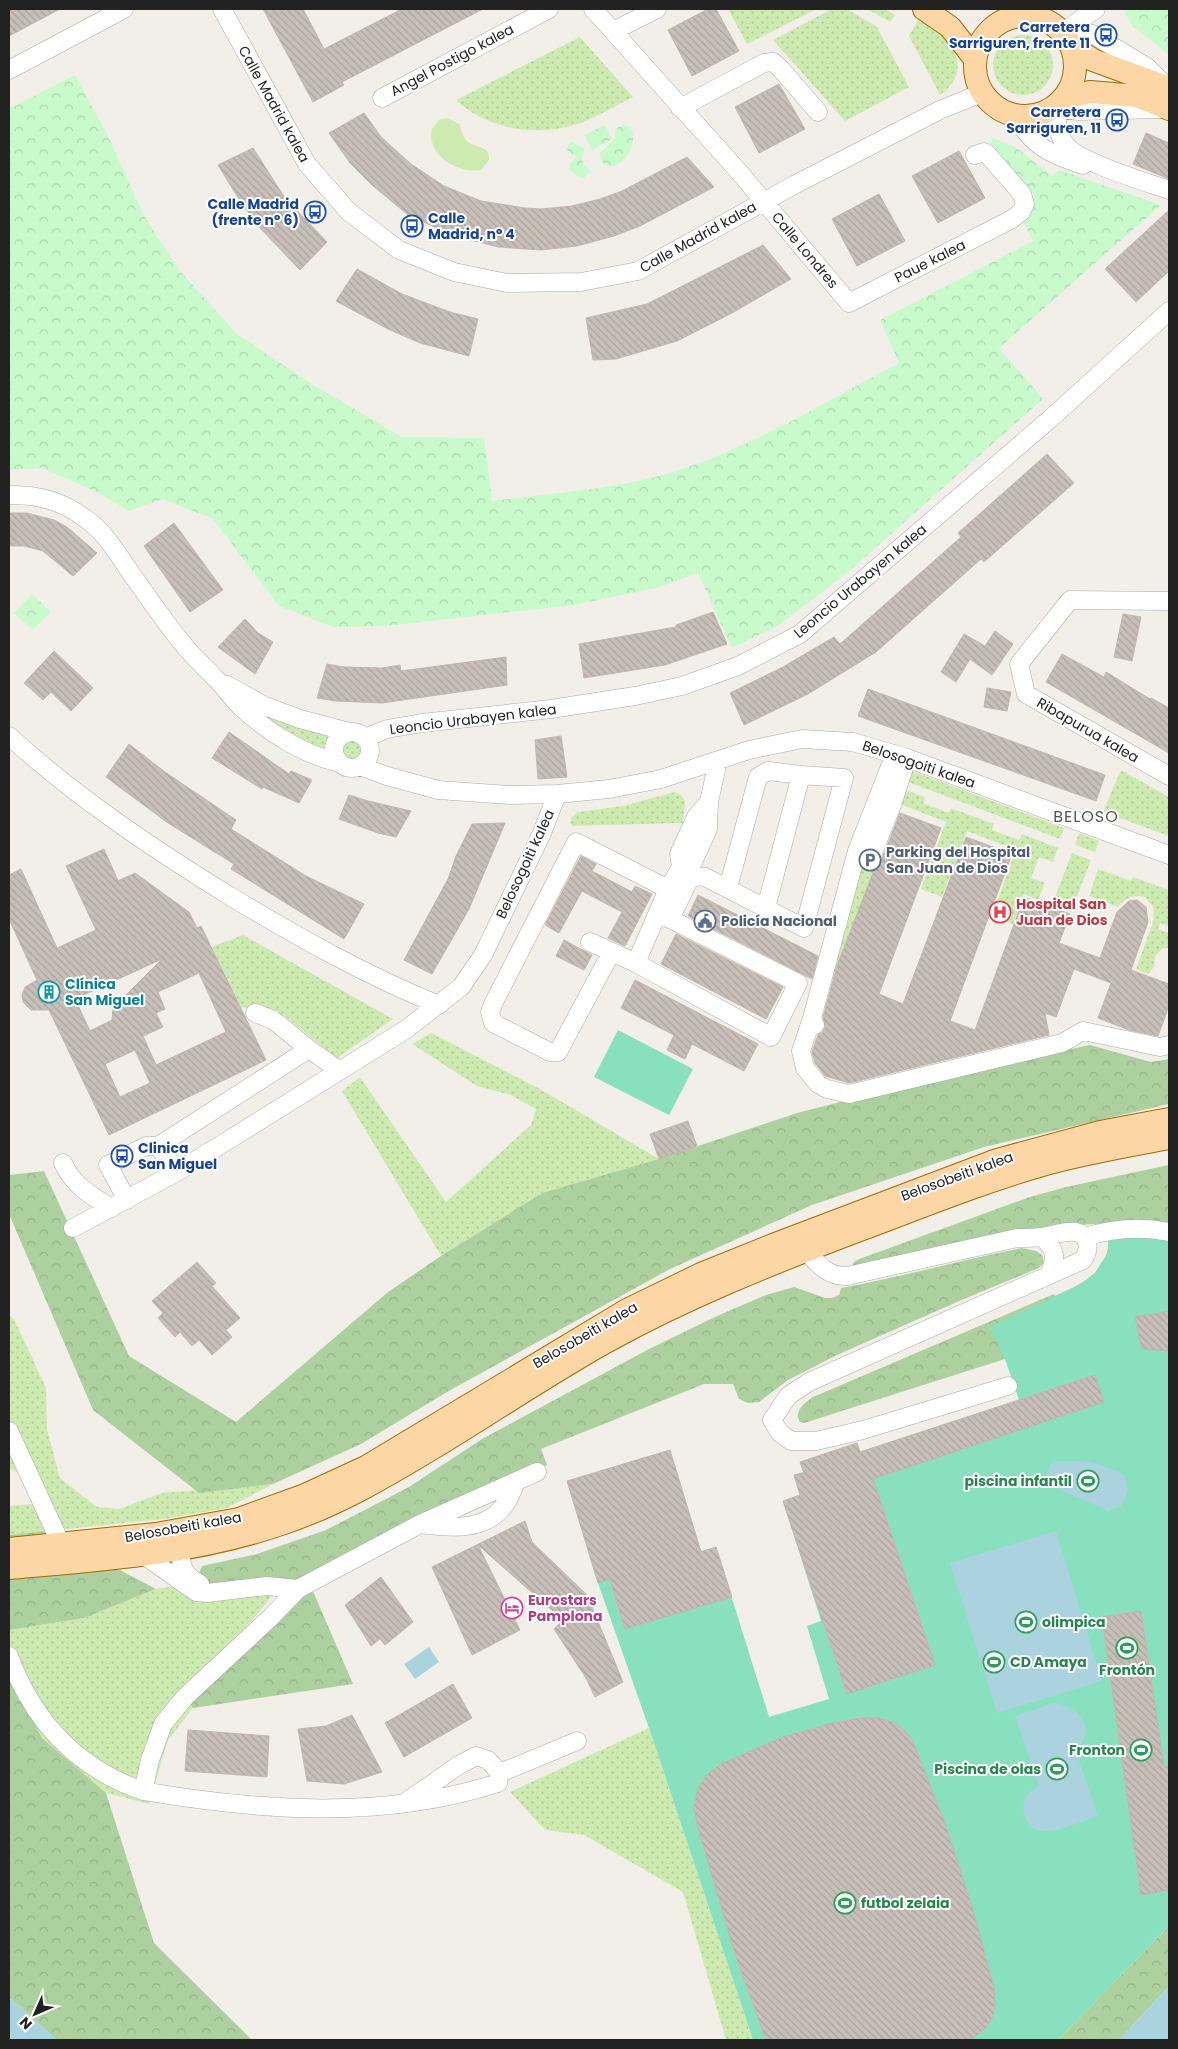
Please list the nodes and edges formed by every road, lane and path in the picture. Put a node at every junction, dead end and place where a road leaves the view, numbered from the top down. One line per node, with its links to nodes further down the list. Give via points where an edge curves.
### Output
1 (124, 9): 13 (street)
2 (222, 9): 24 (street, Calle Madrid kalea, via 307,164 349,212 399,250 454,272 507,283 581,282 638,271)
3 (550, 9): 15 (street, Angel Postigo kalea)
4 (594, 9): 10 (street, Calle Londres)
5 (656, 9): 10 (street)
6 (924, 9): 12 (main road, via 950,27)
7 (987, 9): 9 (main road)
8 (1096, 9): 11 (street)
9 (1012, 17): 11 (main road, via 1033,16 1052,23); 12 (main road, via 988,32 979,44)
10 (614, 31): 18 (street, Calle Londres)
11 (1067, 39): 16 (main road, via 1093,60); 17 (main road, via 1076,59 1075,78)
12 (975, 59): 14 (main road)
13 (9, 70)
14 (982, 93): 20 (main road, via 994,106); 24 (street, Calle Madrid kalea, via 940,110)
15 (382, 98)
16 (1169, 99): 17 (main road, via 1090,92)
17 (1059, 103): 20 (main road, via 1032,118); 22 (street, via 1058,132 1065,145 1072,153)
18 (680, 108): 19 (street, via 764,63 773,62); 24 (street, Calle Londres)
19 (818, 112)
20 (1015, 116): 22 (street, via 1025,133 1052,155 1090,168)
21 (975, 154): 25 (street, Paue kalea, via 984,152 988,155 1022,194 1026,204 1021,212)
22 (1114, 170): 23 (street)
23 (1169, 190)
24 (764, 202): 25 (street, Calle Londres)
25 (849, 303)
26 (1169, 311): 30 (street, Leoncio Urabayen kalea, via 1043,425 800,634 738,666 682,686 551,709 422,723)
27 (9, 495): 29 (street, via 47,498 68,506 88,520 106,538 184,646)
28 (1169, 601): 37 (street, Ribapurua kalea, via 1070,600 1019,664 1026,694)
29 (218, 680): 30 (street, via 265,706); 34 (street, via 241,708 266,727 323,759)
30 (357, 735): 34 (street, via 341,736 336,744 335,754); 35 (street, via 369,745 370,753)
31 (9, 736): 48 (street, via 73,789 179,865 289,931 399,989)
32 (901, 756): 33 (street, Belosogoiti kalea, via 853,742 802,739 749,750); 39 (street, Belosogoiti kalea); 40 (street, via 892,805); 50 (street, via 857,851 814,1022 801,1051 805,1068 818,1084 849,1094 1062,1043 1083,1031 1160,1047)
33 (718, 761): 38 (street, Belosogoiti kalea, via 661,779); 42 (street, via 709,802 708,829 693,862 681,867)
34 (340, 763): 35 (street, via 348,767)
35 (360, 766): 38 (street, via 438,790 510,795)
36 (801, 775): 41 (street, via 768,771 758,777); 43 (street); 43 (street, via 844,778 804,928)
37 (1169, 776)
38 (557, 794): 48 (street, Belosogoiti kalea, via 542,833 483,955 461,987)
39 (1169, 855)
40 (870, 860)
41 (728, 888): 43 (street); 44 (street, via 697,876 689,880)
42 (668, 889): 44 (street); 46 (street, via 576,842 494,1002 490,1012 493,1023 550,1052 558,1052)
43 (766, 908)
44 (664, 916): 47 (street); 47 (street, via 798,984 771,1037)
45 (590, 942): 46 (street)
46 (611, 953): 47 (street)
47 (636, 964)
48 (438, 1005): 52 (street, Belosogoiti kalea)
49 (255, 1013): 51 (street, via 272,1020)
50 (1169, 1045)
51 (309, 1049): 52 (street); 55 (street)
52 (340, 1071): 57 (street, Belosogoiti kalea)
53 (1169, 1119): 70 (main road, Belosobeiti kalea, via 1100,1132 997,1160 702,1274 627,1310 366,1467 305,1495 239,1519 156,1534)
54 (1169, 1138): 63 (main road, Belosobeiti kalea, via 1046,1164)
55 (158, 1146): 57 (street); 58 (street, via 146,1146 108,1165)
56 (63, 1163): 58 (street, via 93,1198)
57 (177, 1172): 58 (street, Belosogoiti kalea)
58 (119, 1204): 59 (street, Belosogoiti kalea)
59 (73, 1228)
60 (1169, 1232): 62 (street, via 1126,1228)
61 (1042, 1237): 62 (street, via 1079,1232); 63 (street, via 979,1245 837,1277); 64 (street, via 1056,1257)
62 (1085, 1237): 64 (street, via 1088,1244 1083,1260)
63 (806, 1251): 72 (main road, Belosobeiti kalea, via 724,1283 644,1322 344,1499 282,1524)
64 (1050, 1274): 65 (street, via 809,1382 788,1396 772,1420 780,1433 791,1441 816,1441)
65 (1008, 1386)
66 (9, 1431): 70 (street)
67 (537, 1472): 68 (street)
68 (516, 1482): 69 (street); 69 (street, via 506,1504 490,1519 470,1527)
69 (420, 1524): 75 (street)
70 (61, 1544): 71 (main road, Belosobeiti kalea)
71 (9, 1549)
72 (181, 1549): 73 (main road, Belosobeiti kalea); 75 (street, Belosobeiti kalea, via 182,1568 202,1585 279,1580)
73 (142, 1554): 74 (main road, Belosobeiti kalea); 75 (street, Belosobeiti kalea, via 196,1592 207,1594 268,1586)
74 (9, 1568)
75 (298, 1589): 79 (street, via 185,1697 163,1724)
76 (9, 1656): 79 (street, via 17,1679 48,1726 95,1769)
77 (577, 1741): 78 (street)
78 (500, 1773): 80 (street, via 498,1783 466,1793); 80 (street, via 488,1760 476,1756)
79 (143, 1791): 80 (street, via 230,1804 344,1809)
80 (406, 1802)

